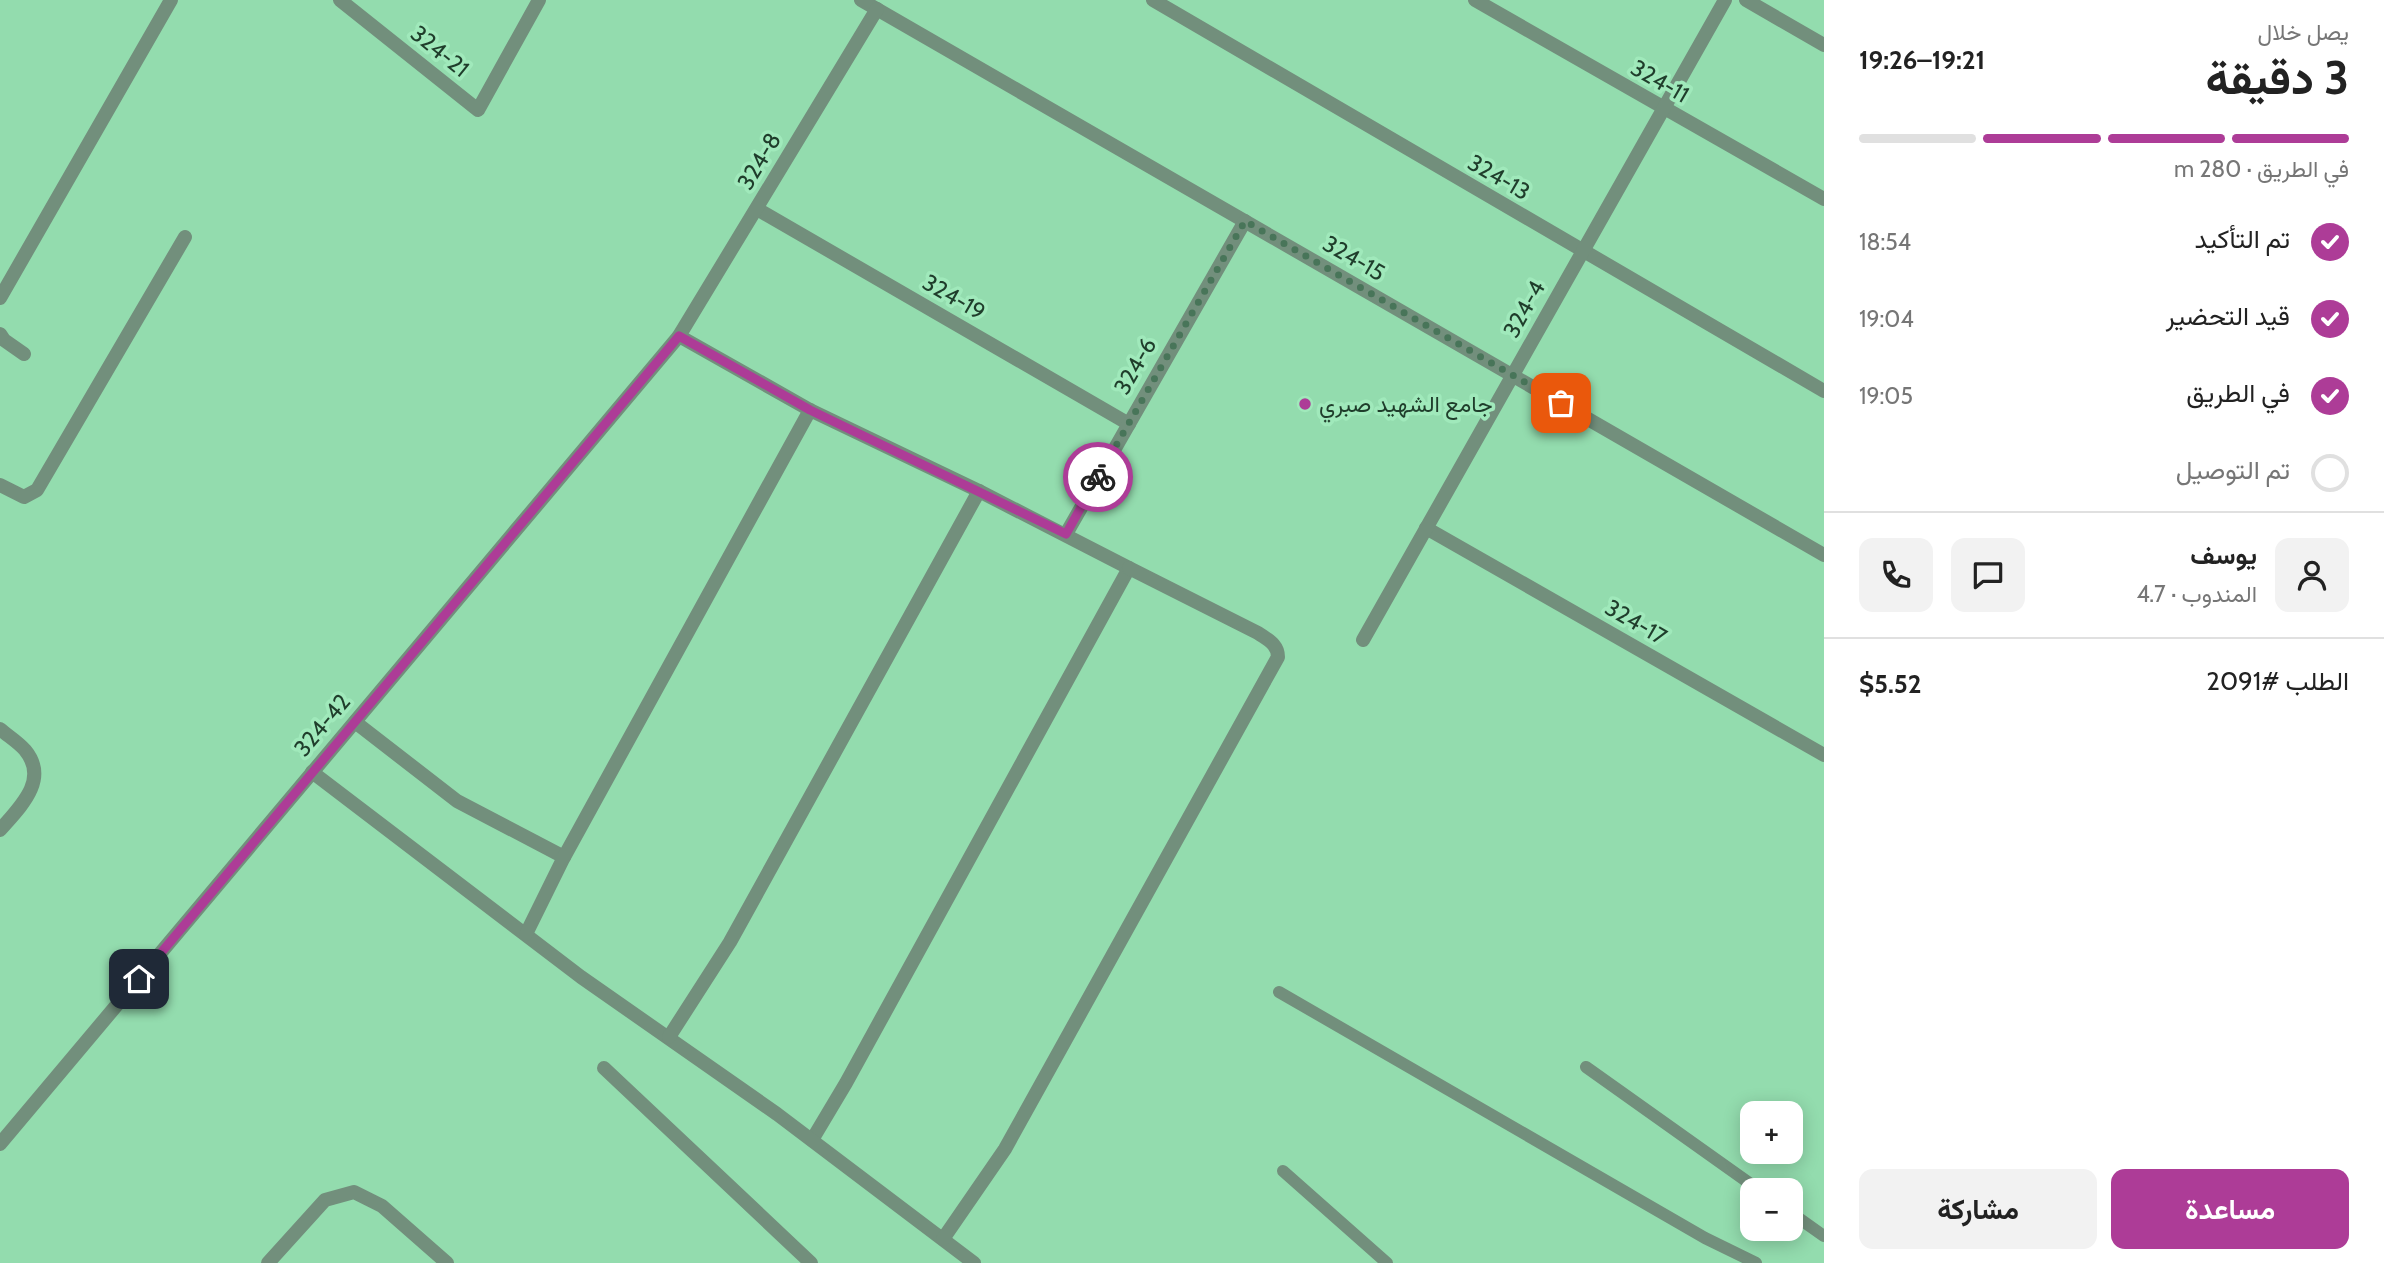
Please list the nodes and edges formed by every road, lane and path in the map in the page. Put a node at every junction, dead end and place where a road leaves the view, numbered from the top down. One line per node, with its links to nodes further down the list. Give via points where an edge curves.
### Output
1 (171, 0): 17 (street)
2 (340, 0): 3 (street, 324-21, via 478,110)
3 (539, 0)
4 (861, 0): 9 (street, 324-15)
5 (1153, 0): 16 (street, 324-13)
6 (1475, 0): 11 (street, 324-11)
7 (1726, 0): 11 (street, 324-4)
8 (1746, 0): 10 (street)
9 (877, 9): 13 (street, 324-8); 14 (street, 324-15)
10 (1824, 45)
11 (1664, 109): 12 (street, 324-11); 16 (street, 324-4)
12 (1824, 199)
13 (757, 209): 19 (street, 324-8); 24 (street, 324-19)
14 (1245, 221): 21 (street, 324-15); 24 (street, 324-6)
15 (186, 236): 25 (street, via 37,490 24,497)
16 (1583, 252): 21 (street, 324-4); 22 (street, 324-13)
17 (0, 298)
18 (0, 334): 20 (street)
19 (679, 336): 23 (street); 32 (street, 324-42)
20 (24, 354)
21 (1513, 375): 27 (street, 324-4); 29 (street, 324-15)
22 (1824, 391)
23 (810, 410): 26 (street); 37 (street)
24 (1129, 424): 28 (street, 324-6)
25 (0, 485)
26 (979, 491): 28 (street); 40 (street, via 730,942)
27 (1426, 528): 31 (street, 324-4); 34 (street, 324-17)
28 (1066, 534): 30 (street)
29 (1824, 555)
30 (1129, 568): 43 (street); 49 (street, via 1258,634 1274,644 1278,657 1005,1149)
31 (1363, 640)
32 (355, 722): 35 (street, 324-42); 37 (street, via 457,801)
33 (0, 729): 36 (street, via 26,752 35,773 29,796)
34 (1824, 755)
35 (312, 772): 38 (street); 44 (street, 324-42)
36 (0, 830)
37 (564, 856): 38 (street)
38 (526, 934): 40 (street, via 581,978)
39 (1279, 992): 55 (lane)
40 (669, 1037): 43 (street)
41 (1586, 1067): 46 (lane)
42 (604, 1068): 52 (street)
43 (812, 1140): 49 (street)
44 (0, 1144)
45 (1283, 1171): 54 (lane)
46 (1742, 1178)
47 (1803, 1221): 48 (lane)
48 (1824, 1236)
49 (943, 1239): 53 (street)
50 (268, 1263): 51 (street, via 325,1200 354,1192 382,1206)
51 (447, 1263)
52 (811, 1263)
53 (974, 1263)
54 (1387, 1263)
55 (1756, 1263)

